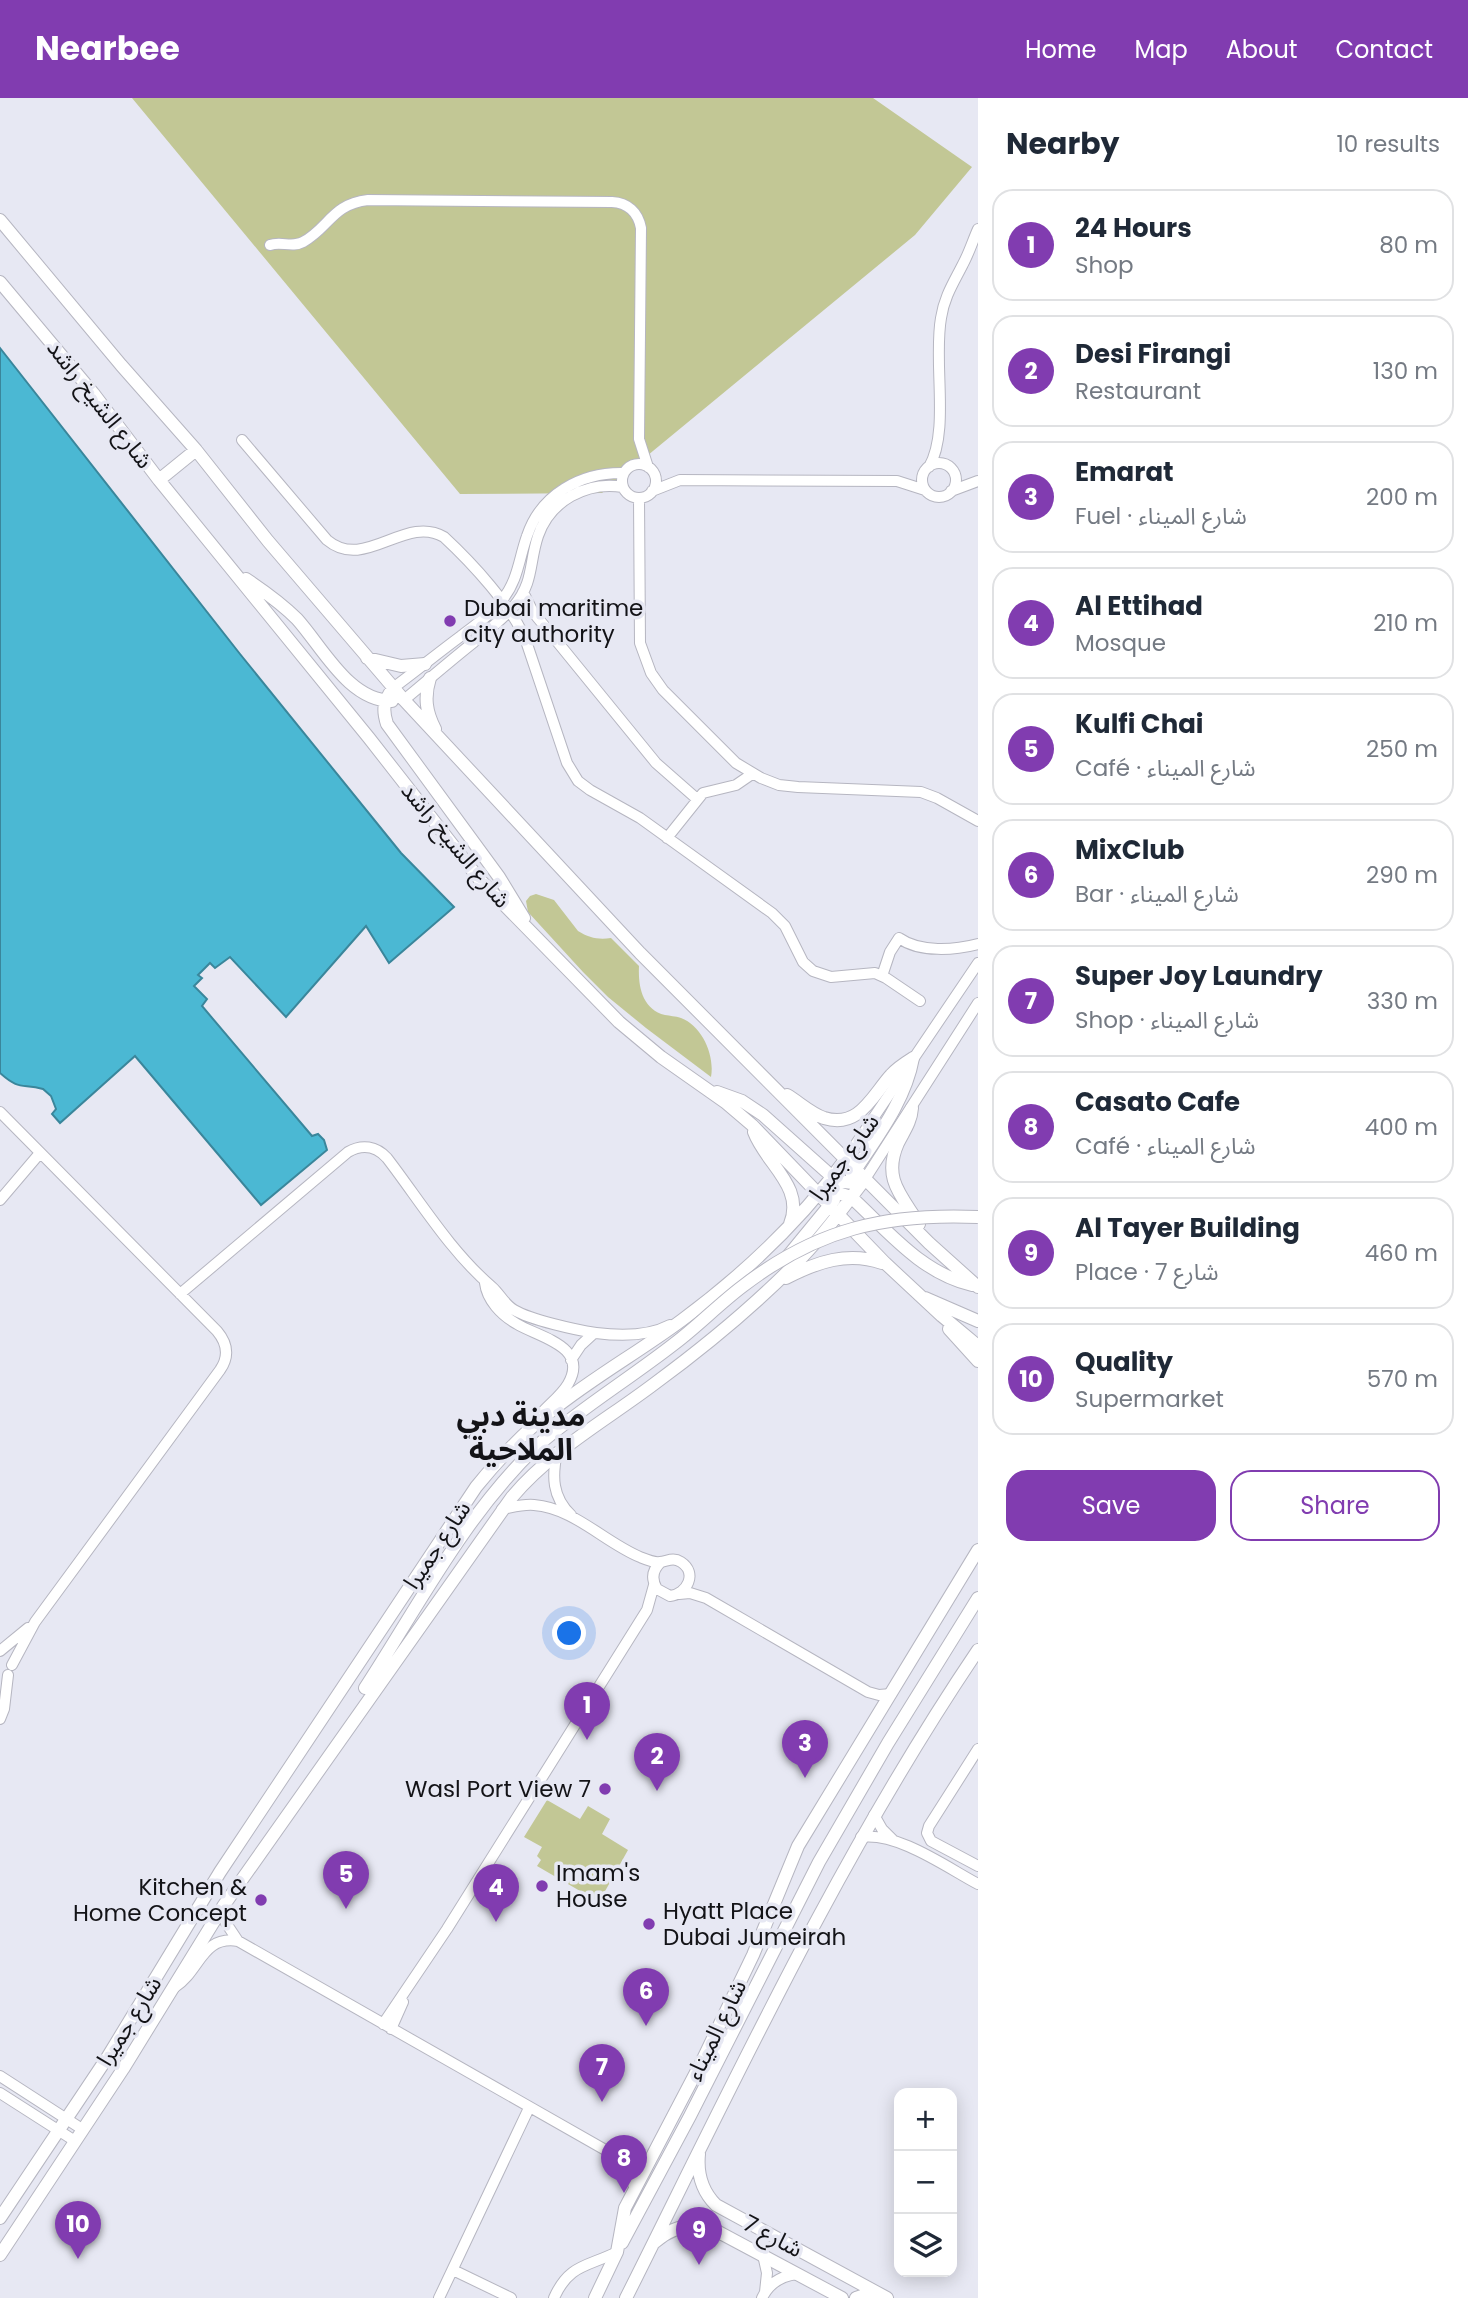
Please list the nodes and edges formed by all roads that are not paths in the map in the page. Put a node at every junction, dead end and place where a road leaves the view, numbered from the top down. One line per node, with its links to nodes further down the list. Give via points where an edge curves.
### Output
1 (0, 220): 8 (main road, شارع الشيخ راشد)
2 (978, 229): 7 (street, via 948,290 940,320)
3 (270, 245): 5 (street, via 302,243 342,208 368,200 612,202 628,206 641,228)
4 (0, 282): 13 (main road, شارع الشيخ راشد)
5 (639, 439): 9 (street); 12 (street)
6 (242, 440): 24 (street, via 332,544 357,550 414,532 438,534)
7 (938, 445): 10 (street); 11 (street)
8 (196, 450): 13 (main road); 26 (main road, شارع الشيخ راشد)
9 (650, 468): 12 (street, via 639,464); 14 (street); 19 (street, via 656,482)
10 (927, 468): 11 (street, via 938,463); 16 (street); 18 (street, via 922,480)
11 (950, 468): 15 (street); 20 (street, via 956,480)
12 (625, 471): 17 (street); 24 (street, via 582,479 547,502 530,529 516,575)
13 (159, 480): 22 (main road, شارع الشيخ راشد)
14 (680, 480): 16 (street); 19 (street)
15 (978, 480): 20 (street)
16 (897, 481): 18 (street)
17 (623, 486): 21 (street, via 627,494); 23 (street, via 583,490 556,507 539,533)
18 (925, 490): 20 (street, via 940,497)
19 (652, 491): 21 (street)
20 (951, 491)
21 (639, 498): 33 (street, via 639,633 646,663 663,690)
22 (234, 571): 31 (main road, via 296,619 353,687); 37 (main road, شارع الشيخ راشد, via 462,858)
23 (523, 592): 25 (street); 34 (street, via 533,612 647,752)
24 (502, 600): 25 (street); 27 (street)
25 (510, 610): 28 (street); 36 (street, via 526,641 574,775)
26 (366, 657): 27 (main road, via 401,666); 29 (main road, شارع الشيخ راشد)
27 (425, 663): 29 (street)
28 (430, 678): 30 (street); 32 (main road, via 428,713)
29 (393, 688): 30 (main road, شارع الشيخ راشد); 31 (main road)
30 (404, 700): 31 (main road); 32 (main road, شارع الشيخ راشد)
31 (384, 701): 37 (main road, via 387,724 499,877)
32 (442, 742): 45 (main road, شارع الشيخ راشد)
33 (752, 774): 34 (street, via 736,785 707,791); 35 (street, via 789,787 920,792)
34 (696, 799): 36 (street)
35 (978, 821)
36 (667, 838): 40 (street, via 772,914 785,926 803,962 813,971 831,977)
37 (535, 937): 44 (main road, شارع الشيخ راشد, via 619,1022)
38 (978, 944): 40 (street, via 926,947 899,938)
39 (978, 963): 43 (street)
40 (882, 976): 41 (street)
41 (920, 1001)
42 (978, 1003): 46 (street, شارع جميرا)
43 (913, 1058): 45 (main road, via 892,1074 864,1110 846,1119 822,1117); 50 (main road, via 897,1104)
44 (706, 1089): 48 (main road, شارع الشيخ راشد); 51 (main road, via 753,1108)
45 (774, 1089): 50 (main road, شارع الشيخ راشد)
46 (912, 1108): 50 (street, شارع جميرا); 57 (main road, via 895,1152 892,1174 898,1195)
47 (0, 1112): 49 (street)
48 (752, 1125): 52 (main road, شارع الشيخ راشد); 56 (main road, via 761,1148 790,1188 794,1209)
49 (40, 1153): 53 (street); 62 (street)
50 (855, 1170): 51 (main road); 51 (main road, شارع جميرا); 57 (main road, شارع الشيخ راشد)
51 (842, 1188): 52 (main road, شارع جميرا); 54 (main road); 60 (main road, via 924,1265)
52 (819, 1195): 54 (main road, شارع الشيخ راشد); 56 (main road, شارع جميرا)
53 (0, 1200)
54 (834, 1210): 58 (main road, شارع الشيخ راشد); 61 (main road, via 779,1267)
55 (978, 1217): 93 (main road, bridge, via 888,1220 795,1251 569,1419 507,1475 469,1523 362,1693)
56 (790, 1225): 65 (main road, شارع جميرا)
57 (929, 1243): 60 (main road, شارع الشيخ راشد)
58 (885, 1264): 61 (main road, via 861,1258 836,1259); 63 (main road, شارع الشيخ راشد)
59 (485, 1283): 62 (street, via 387,1158 376,1149 361,1147 348,1152); 67 (street, via 518,1312); 69 (street, via 504,1315 559,1343)
60 (977, 1286)
61 (765, 1291): 72 (main road, شارع جميرا, via 656,1383)
62 (180, 1294): 85 (street, via 222,1337 227,1350 224,1364)
63 (918, 1295): 64 (main road, شارع الشيخ راشد); 66 (main road)
64 (942, 1317): 68 (main road, شارع الشيخ راشد); 70 (main road)
65 (684, 1319): 67 (street, via 638,1333); 71 (main road, شارع جميرا)
66 (978, 1321)
67 (594, 1333): 69 (street)
68 (978, 1346)
69 (571, 1360): 71 (street, via 568,1384)
70 (978, 1361)
71 (532, 1429): 109 (main road, شارع جميرا, via 488,1471 464,1504 220,1871)
72 (557, 1452): 73 (main road, شارع جميرا); 74 (street, via 555,1491)
73 (502, 1509): 74 (street, via 537,1505); 93 (main road, شارع جميرا)
74 (576, 1519): 76 (street)
75 (978, 1550): 90 (main road, شارع الميناء)
76 (633, 1554): 77 (street); 79 (street)
77 (660, 1562): 78 (street, via 678,1560); 79 (street)
78 (689, 1577): 80 (street); 82 (street)
79 (654, 1580): 81 (street); 84 (street)
80 (679, 1594): 81 (street); 82 (street)
81 (665, 1595): 84 (street)
82 (706, 1598): 89 (street)
83 (978, 1598): 104 (main road, via 819,1862)
84 (647, 1610): 105 (street)
85 (35, 1622): 87 (street); 88 (street)
86 (978, 1650): 95 (main road, شارع الميناء)
87 (0, 1652): 88 (street, via 9,1657)
88 (6, 1673): 92 (street)
89 (868, 1692): 90 (street); 91 (street)
90 (891, 1694): 91 (main road, شارع الميناء)
91 (880, 1713): 98 (main road, شارع الميناء)
92 (0, 1719)
93 (346, 1730): 101 (main road, شارع جميرا)
94 (978, 1749): 99 (street, via 927,1833 932,1841)
95 (874, 1815): 96 (main road, شارع الميناء); 97 (street)
96 (861, 1837): 97 (street); 113 (main road, شارع الميناء)
97 (895, 1842): 100 (street)
98 (790, 1861): 104 (main road, via 779,1909 751,1976); 114 (main road, شارع الميناء, via 762,1937)
99 (978, 1866)
100 (978, 1884)
101 (224, 1905): 102 (street, via 226,1923); 103 (main road, شارع جميرا)
102 (238, 1941): 103 (street, via 212,1944); 105 (street)
103 (172, 1989): 110 (main road, شارع جميرا)
104 (740, 2018): 119 (main road)
105 (387, 2026): 108 (street)
106 (0, 2076): 109 (street)
107 (0, 2093): 111 (street)
108 (533, 2110): 115 (street); 122 (street)
109 (66, 2119): 110 (street); 111 (main road, شارع جميرا)
110 (82, 2129): 112 (main road, شارع جميرا)
111 (59, 2130): 112 (street); 117 (main road, شارع جميرا)
112 (75, 2141): 120 (main road, شارع جميرا)
113 (701, 2146): 118 (main road, شارع الميناء); 133 (main road, شارع 7, via 700,2178 716,2205)
114 (652, 2158): 115 (main road); 116 (main road, شارع الميناء)
115 (623, 2160): 116 (main road)
116 (635, 2187): 119 (main road, شارع الميناء, via 623,2214)
117 (0, 2218)
118 (652, 2244): 121 (main road, شارع 7, via 675,2229 701,2225); 130 (main road, شارع الميناء)
119 (617, 2252): 128 (street, via 570,2273); 129 (main road, شارع الميناء)
120 (0, 2255)
121 (762, 2255): 123 (main road, شارع 7); 124 (street, via 767,2273)
122 (453, 2270): 126 (street); 127 (street)
123 (797, 2274): 124 (street, via 779,2279); 125 (main road, شارع 7)
124 (764, 2295)
125 (836, 2296)
126 (439, 2298)
127 (511, 2298)
128 (554, 2298)
129 (595, 2298)
130 (626, 2298)
131 (856, 2298): 132 (main road)
132 (872, 2298)
133 (887, 2298)

